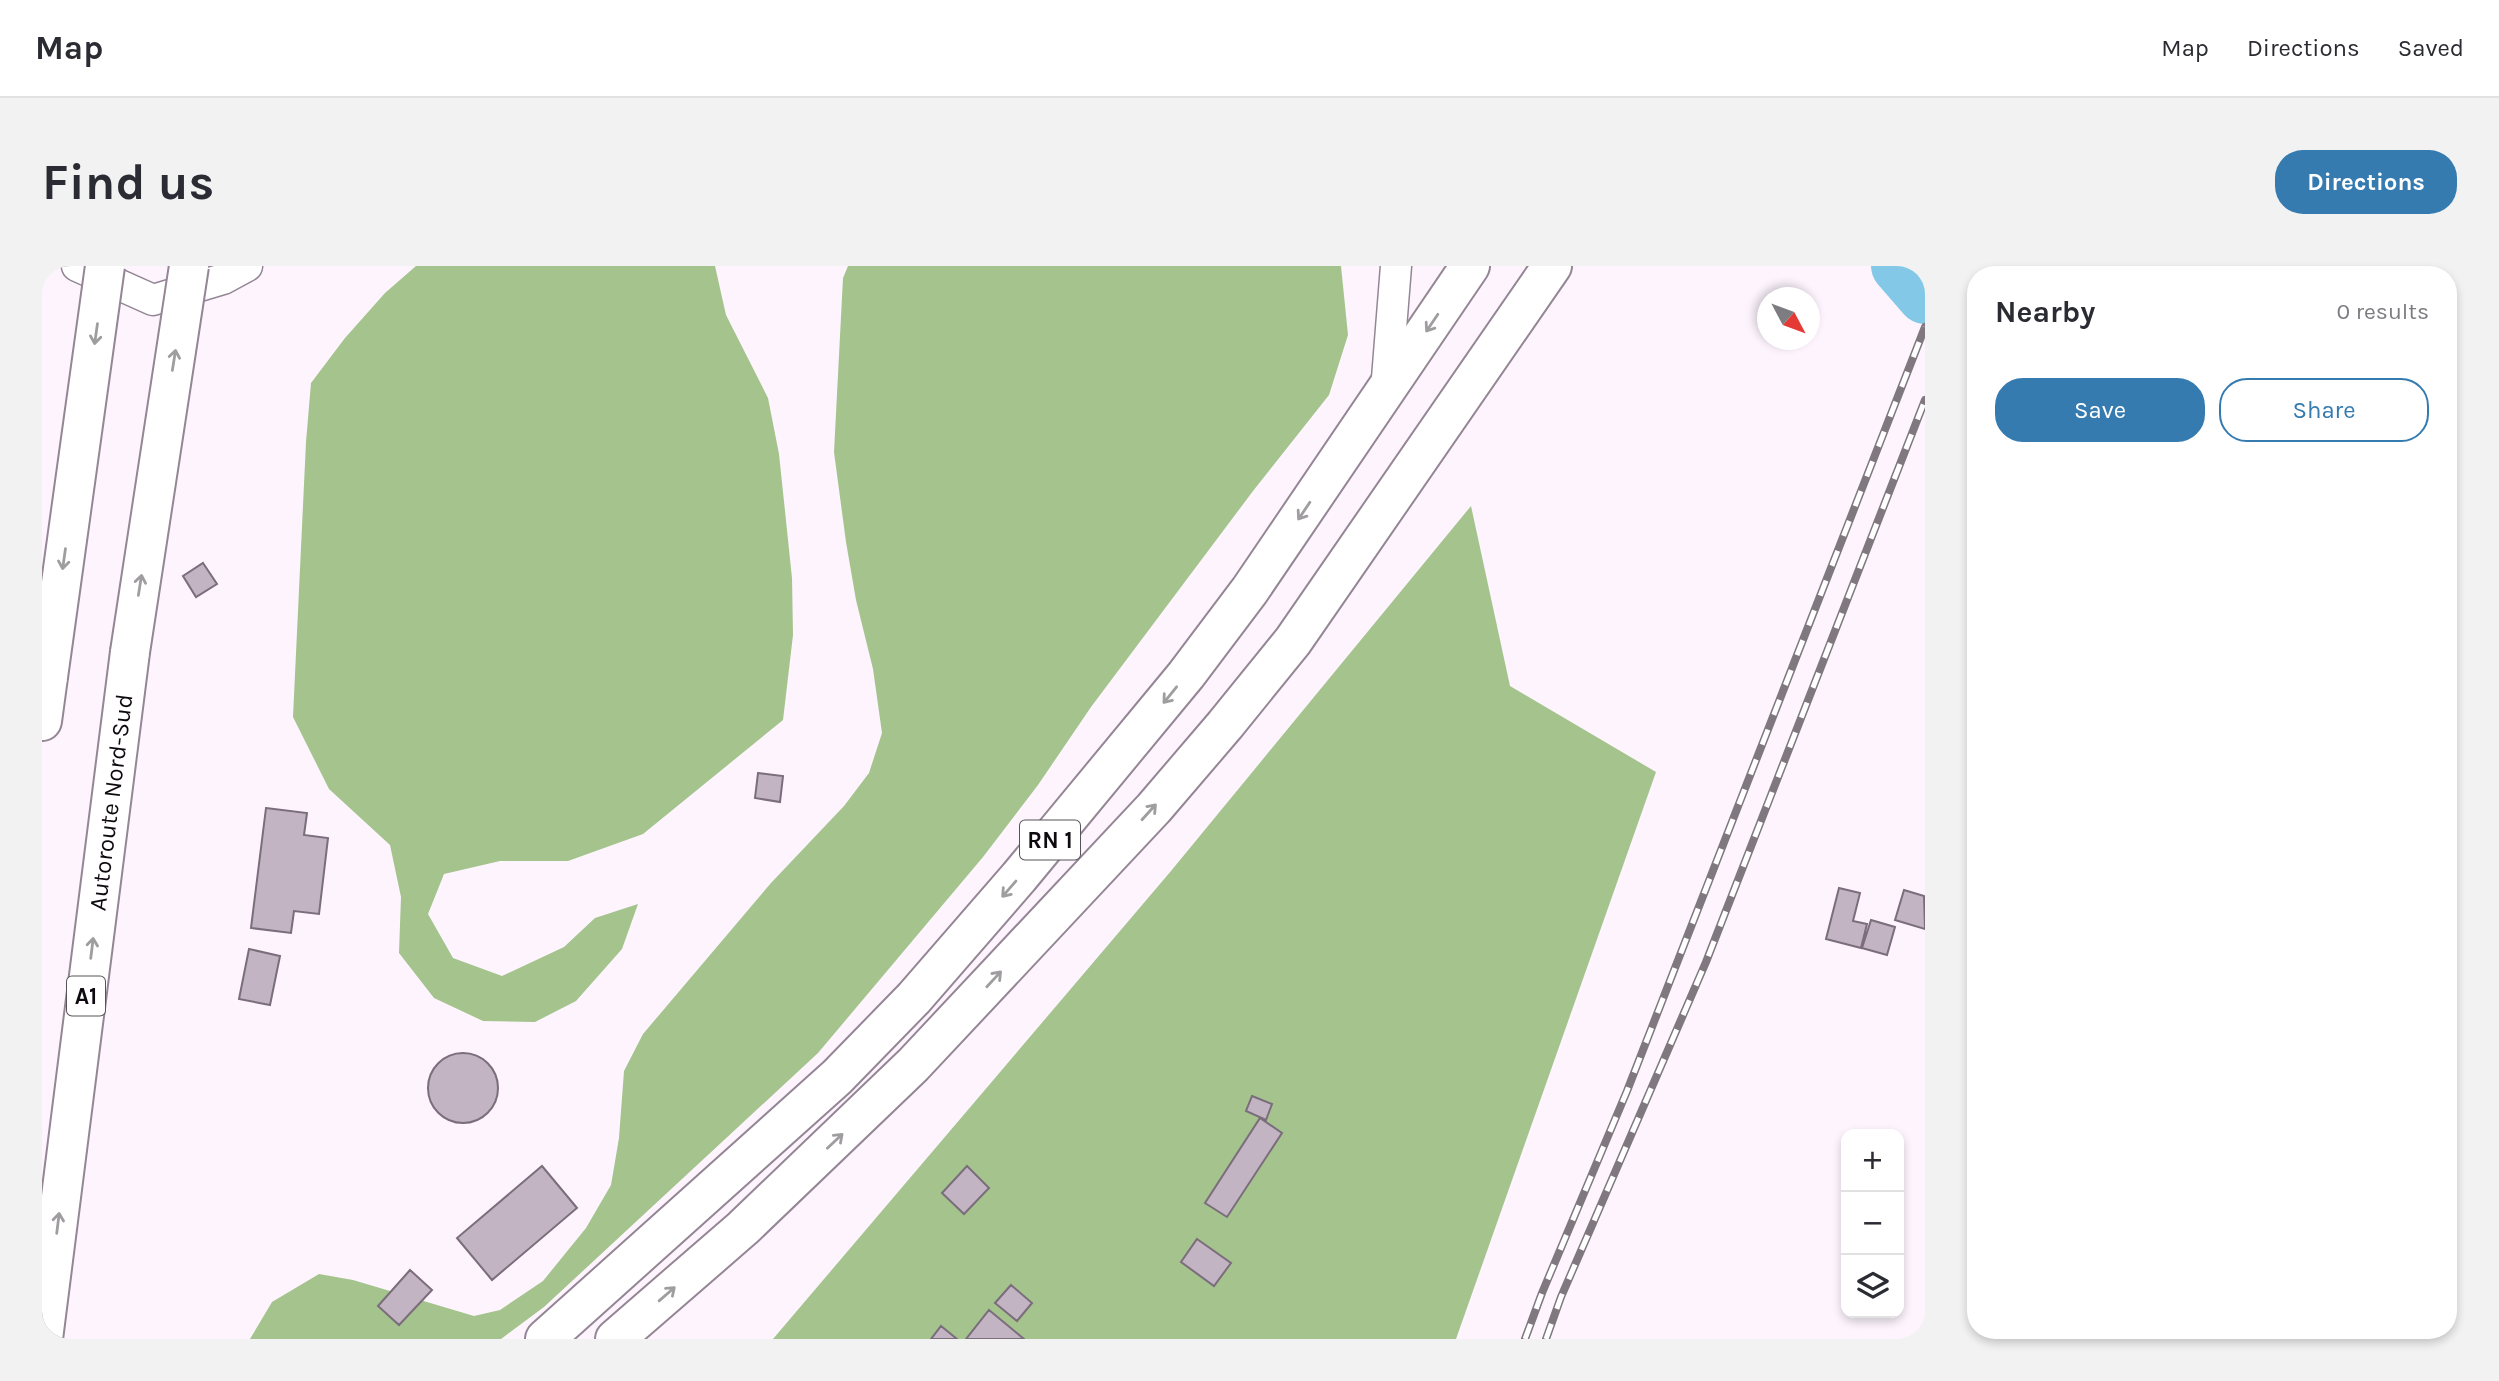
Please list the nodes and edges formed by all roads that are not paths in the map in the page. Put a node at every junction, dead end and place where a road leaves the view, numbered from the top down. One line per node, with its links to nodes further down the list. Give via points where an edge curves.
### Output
1 (77, 266): 4 (street, via 153,300 223,279)
2 (106, 266): 9 (main road, one-way to 9, bridge)
3 (189, 266): 10 (main road, Autoroute Nord-Sud / A1, one-way to 3, bridge, via 130,653)
4 (247, 266)
5 (1396, 266): 8 (street)
6 (1470, 266): 8 (main road, RN 1, one-way to 8)
7 (1546, 275): 12 (main road, RN 1, one-way to 7, via 743,1228 913,1065 1154,808 1293,641)
8 (1385, 391): 11 (main road, RN 1, one-way to 11, via 1250,590 1186,675 914,998 837,1077)
9 (42, 722)
10 (43, 1339)
11 (545, 1339)
12 (615, 1339)

